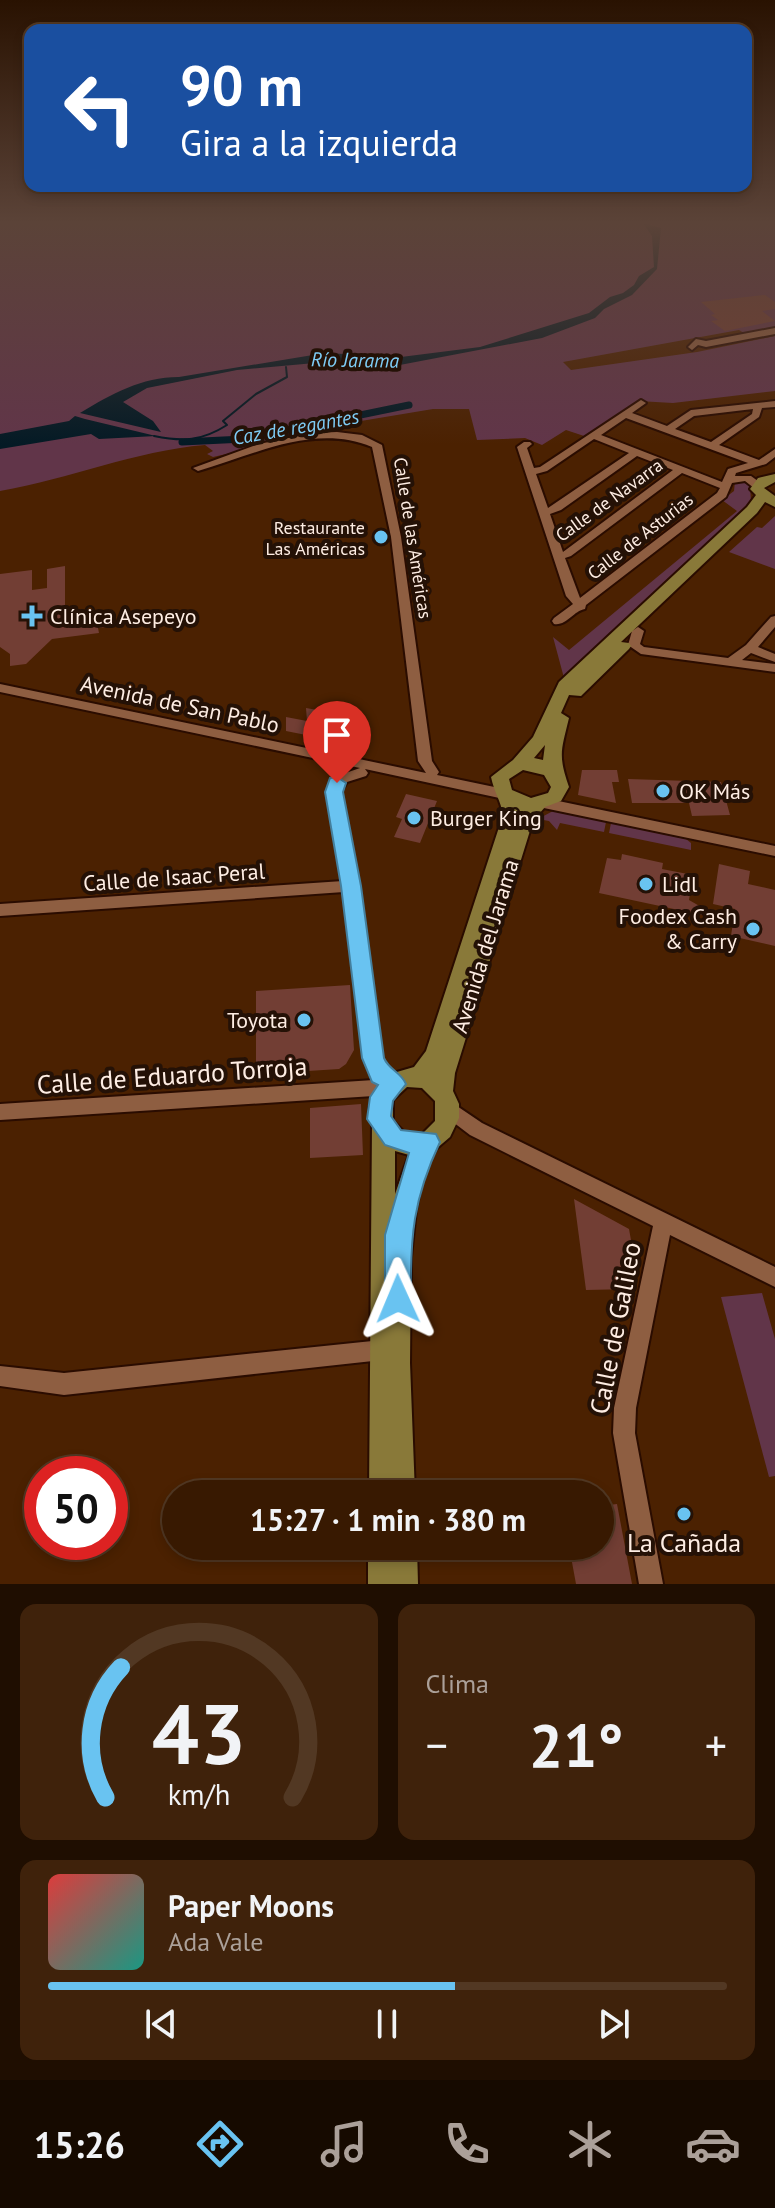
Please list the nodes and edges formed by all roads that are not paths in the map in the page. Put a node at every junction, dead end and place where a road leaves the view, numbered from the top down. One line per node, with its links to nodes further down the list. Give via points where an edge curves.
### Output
1 (775, 331): 2 (street, via 702,349)
2 (678, 349)
3 (641, 403): 6 (street)
4 (775, 404): 5 (street)
5 (758, 406): 7 (street, via 691,413); 10 (street, via 756,415)
6 (625, 414): 7 (street); 8 (street)
7 (668, 430): 10 (street)
8 (593, 435): 12 (street); 16 (street, via 543,469)
9 (527, 444): 16 (street, via 522,447)
10 (713, 445): 13 (street)
11 (775, 452): 13 (street)
12 (635, 453): 15 (street); 19 (street)
13 (758, 463): 17 (street)
14 (198, 468): 32 (street, Calle de las Américas, via 316,436 357,436 377,445 396,537 425,761)
15 (680, 470): 17 (street); 20 (street, Calle de Navarra)
16 (529, 472): 19 (street)
17 (732, 476): 18 (street, via 747,478); 18 (street, via 746,475); 21 (street, Calle de Asturias, via 722,495)
18 (768, 492): 24 (main road, via 760,514); 31 (main road, via 565,686 540,740)
19 (543, 513): 20 (street)
20 (558, 557): 21 (street)
21 (581, 606): 23 (street, Calle de Asturias)
22 (775, 620): 25 (street)
23 (558, 621)
24 (638, 631): 27 (street, via 634,645 641,650); 34 (main road, via 573,695 555,732 551,755)
25 (750, 648): 26 (street); 27 (street); 28 (street)
26 (775, 658)
27 (729, 663): 28 (street)
28 (748, 665): 29 (street)
29 (775, 668)
30 (0, 688): 35 (street, Avenida de San Pablo, via 445,783)
31 (519, 764): 34 (main road, via 538,764); 35 (main road)
32 (432, 772)
33 (361, 773): 39 (street, via 342,779 334,792)
34 (557, 780): 36 (main road, Avenida del Jarama, via 555,797); 37 (street, via 574,802)
35 (505, 790): 36 (main road); 42 (main road, Avenida del Jarama, via 512,815 437,1051 431,1065)
36 (540, 804): 37 (street); 46 (main road, Avenida del Jarama, via 525,818 444,1073)
37 (595, 814): 38 (street)
38 (775, 851)
39 (351, 886): 40 (street, Calle de Isaac Peral); 41 (street)
40 (0, 910)
41 (373, 1058): 42 (street, via 380,1075); 43 (street, via 358,1083)
42 (400, 1084): 43 (street, Calle de Eduardo Torroja); 45 (main road, Avenida del Jarama); 46 (main road)
43 (347, 1089): 44 (street, Calle de Eduardo Torroja); 45 (street, via 358,1092)
44 (0, 1112)
45 (381, 1118): 46 (main road, via 406,1143); 49 (main road)
46 (441, 1118): 47 (street, via 476,1129); 52 (main road, Avenida del Jarama, via 414,1167 398,1235)
47 (663, 1223): 48 (street); 57 (street, Calle de Galileo, via 624,1433)
48 (775, 1276)
49 (382, 1350): 50 (street, via 64,1384); 51 (main road)
50 (0, 1376)
51 (383, 1480)
52 (401, 1480)
53 (383, 1560): 55 (main road)
54 (402, 1560): 56 (main road)
55 (383, 1584)
56 (403, 1584)
57 (651, 1584)

